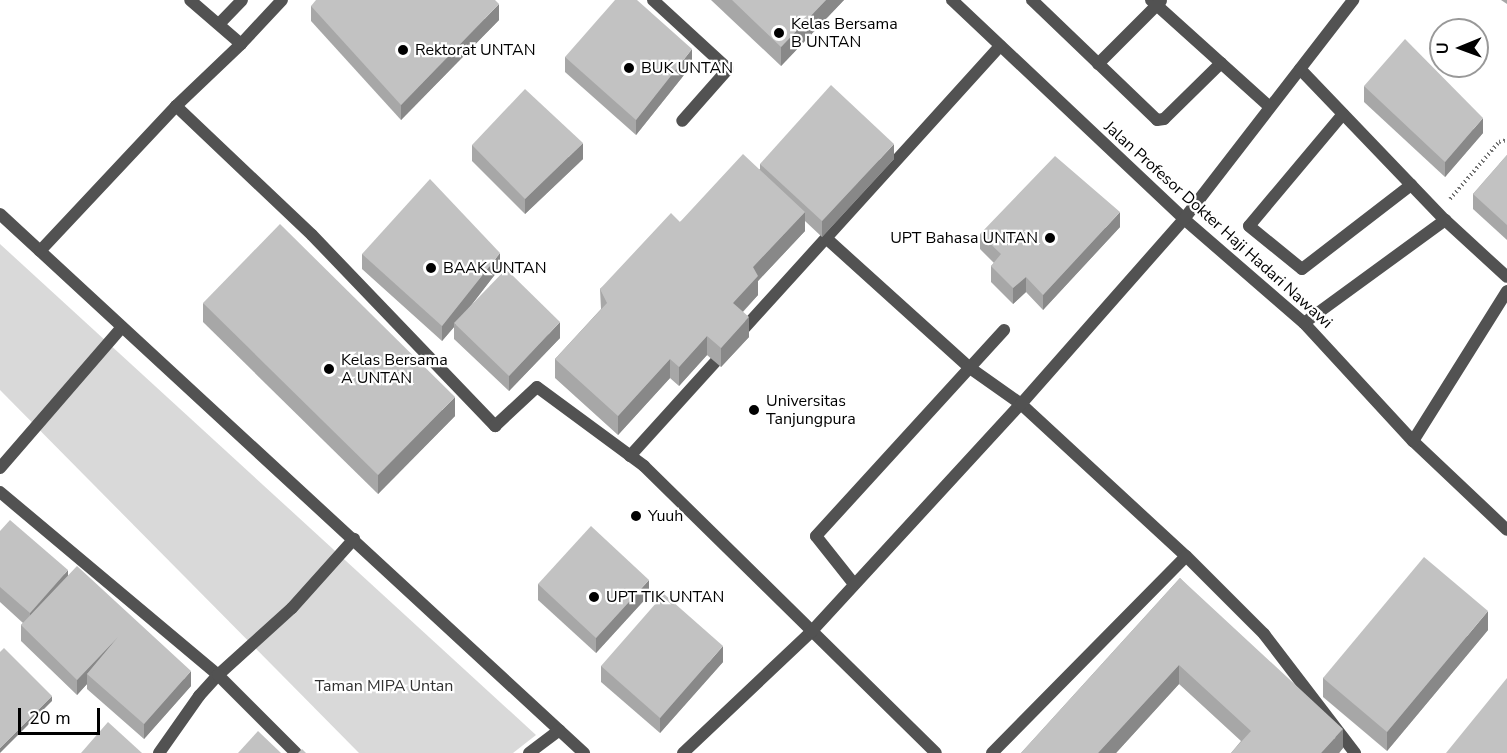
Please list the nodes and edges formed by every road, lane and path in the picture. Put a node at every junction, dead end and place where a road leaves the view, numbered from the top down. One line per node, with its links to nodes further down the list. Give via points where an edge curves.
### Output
1 (190, 0): 9 (lane)
2 (242, 0): 9 (lane)
3 (282, 0): 10 (lane)
4 (653, 0): 18 (lane, via 728,69)
5 (952, 0): 11 (lane, Jalan Profesor Dokter Haji Hadari Nawawi)
6 (1032, 0): 13 (lane)
7 (1353, 0): 14 (lane)
8 (1157, 2): 12 (lane); 13 (lane)
9 (219, 24): 10 (lane)
10 (241, 44): 15 (lane)
11 (1000, 45): 23 (lane, Jalan Profesor Dokter Haji Hadari Nawawi); 24 (lane)
12 (1221, 63): 13 (lane, via 1164,119 1157,120); 16 (lane)
13 (1098, 64)
14 (1300, 69): 16 (lane); 17 (lane)
15 (176, 106): 25 (lane); 34 (lane, via 312,235 495,426 537,387)
16 (1270, 107): 23 (lane)
17 (1344, 114): 20 (lane); 20 (lane, via 1249,226 1302,269)
18 (682, 121)
19 (1507, 140): 22 (path, via 1499,142)
20 (1411, 185): 22 (lane)
21 (0, 214): 25 (lane)
22 (1442, 217): 26 (lane); 28 (lane)
23 (1184, 219): 28 (lane, Jalan Profesor Dokter Haji Hadari Nawawi); 32 (lane)
24 (826, 238): 31 (lane); 34 (lane)
25 (40, 251): 29 (lane)
26 (1507, 277)
27 (1507, 291): 33 (lane)
28 (1305, 323): 33 (lane, Jalan Profesor Dokter Haji Hadari Nawawi)
29 (122, 327): 35 (lane); 38 (lane)
30 (1004, 330): 31 (lane)
31 (970, 368): 32 (lane); 40 (lane, via 816,536)
32 (1021, 404): 39 (lane); 40 (lane)
33 (1413, 441): 37 (lane, Jalan Profesor Dokter Haji Hadari Nawawi)
34 (630, 456): 41 (lane)
35 (0, 468)
36 (0, 492): 42 (lane)
37 (1507, 530)
38 (354, 539): 42 (lane, via 292,608); 43 (lane)
39 (1186, 556): 50 (lane); 51 (lane, via 1264,634)
40 (854, 584): 41 (lane)
41 (811, 632): 48 (lane); 49 (lane)
42 (218, 675): 44 (lane); 45 (lane)
43 (559, 730): 46 (lane); 47 (lane)
44 (159, 753)
45 (296, 753)
46 (529, 753)
47 (584, 753)
48 (683, 753)
49 (936, 753)
50 (992, 753)
51 (1355, 753)

